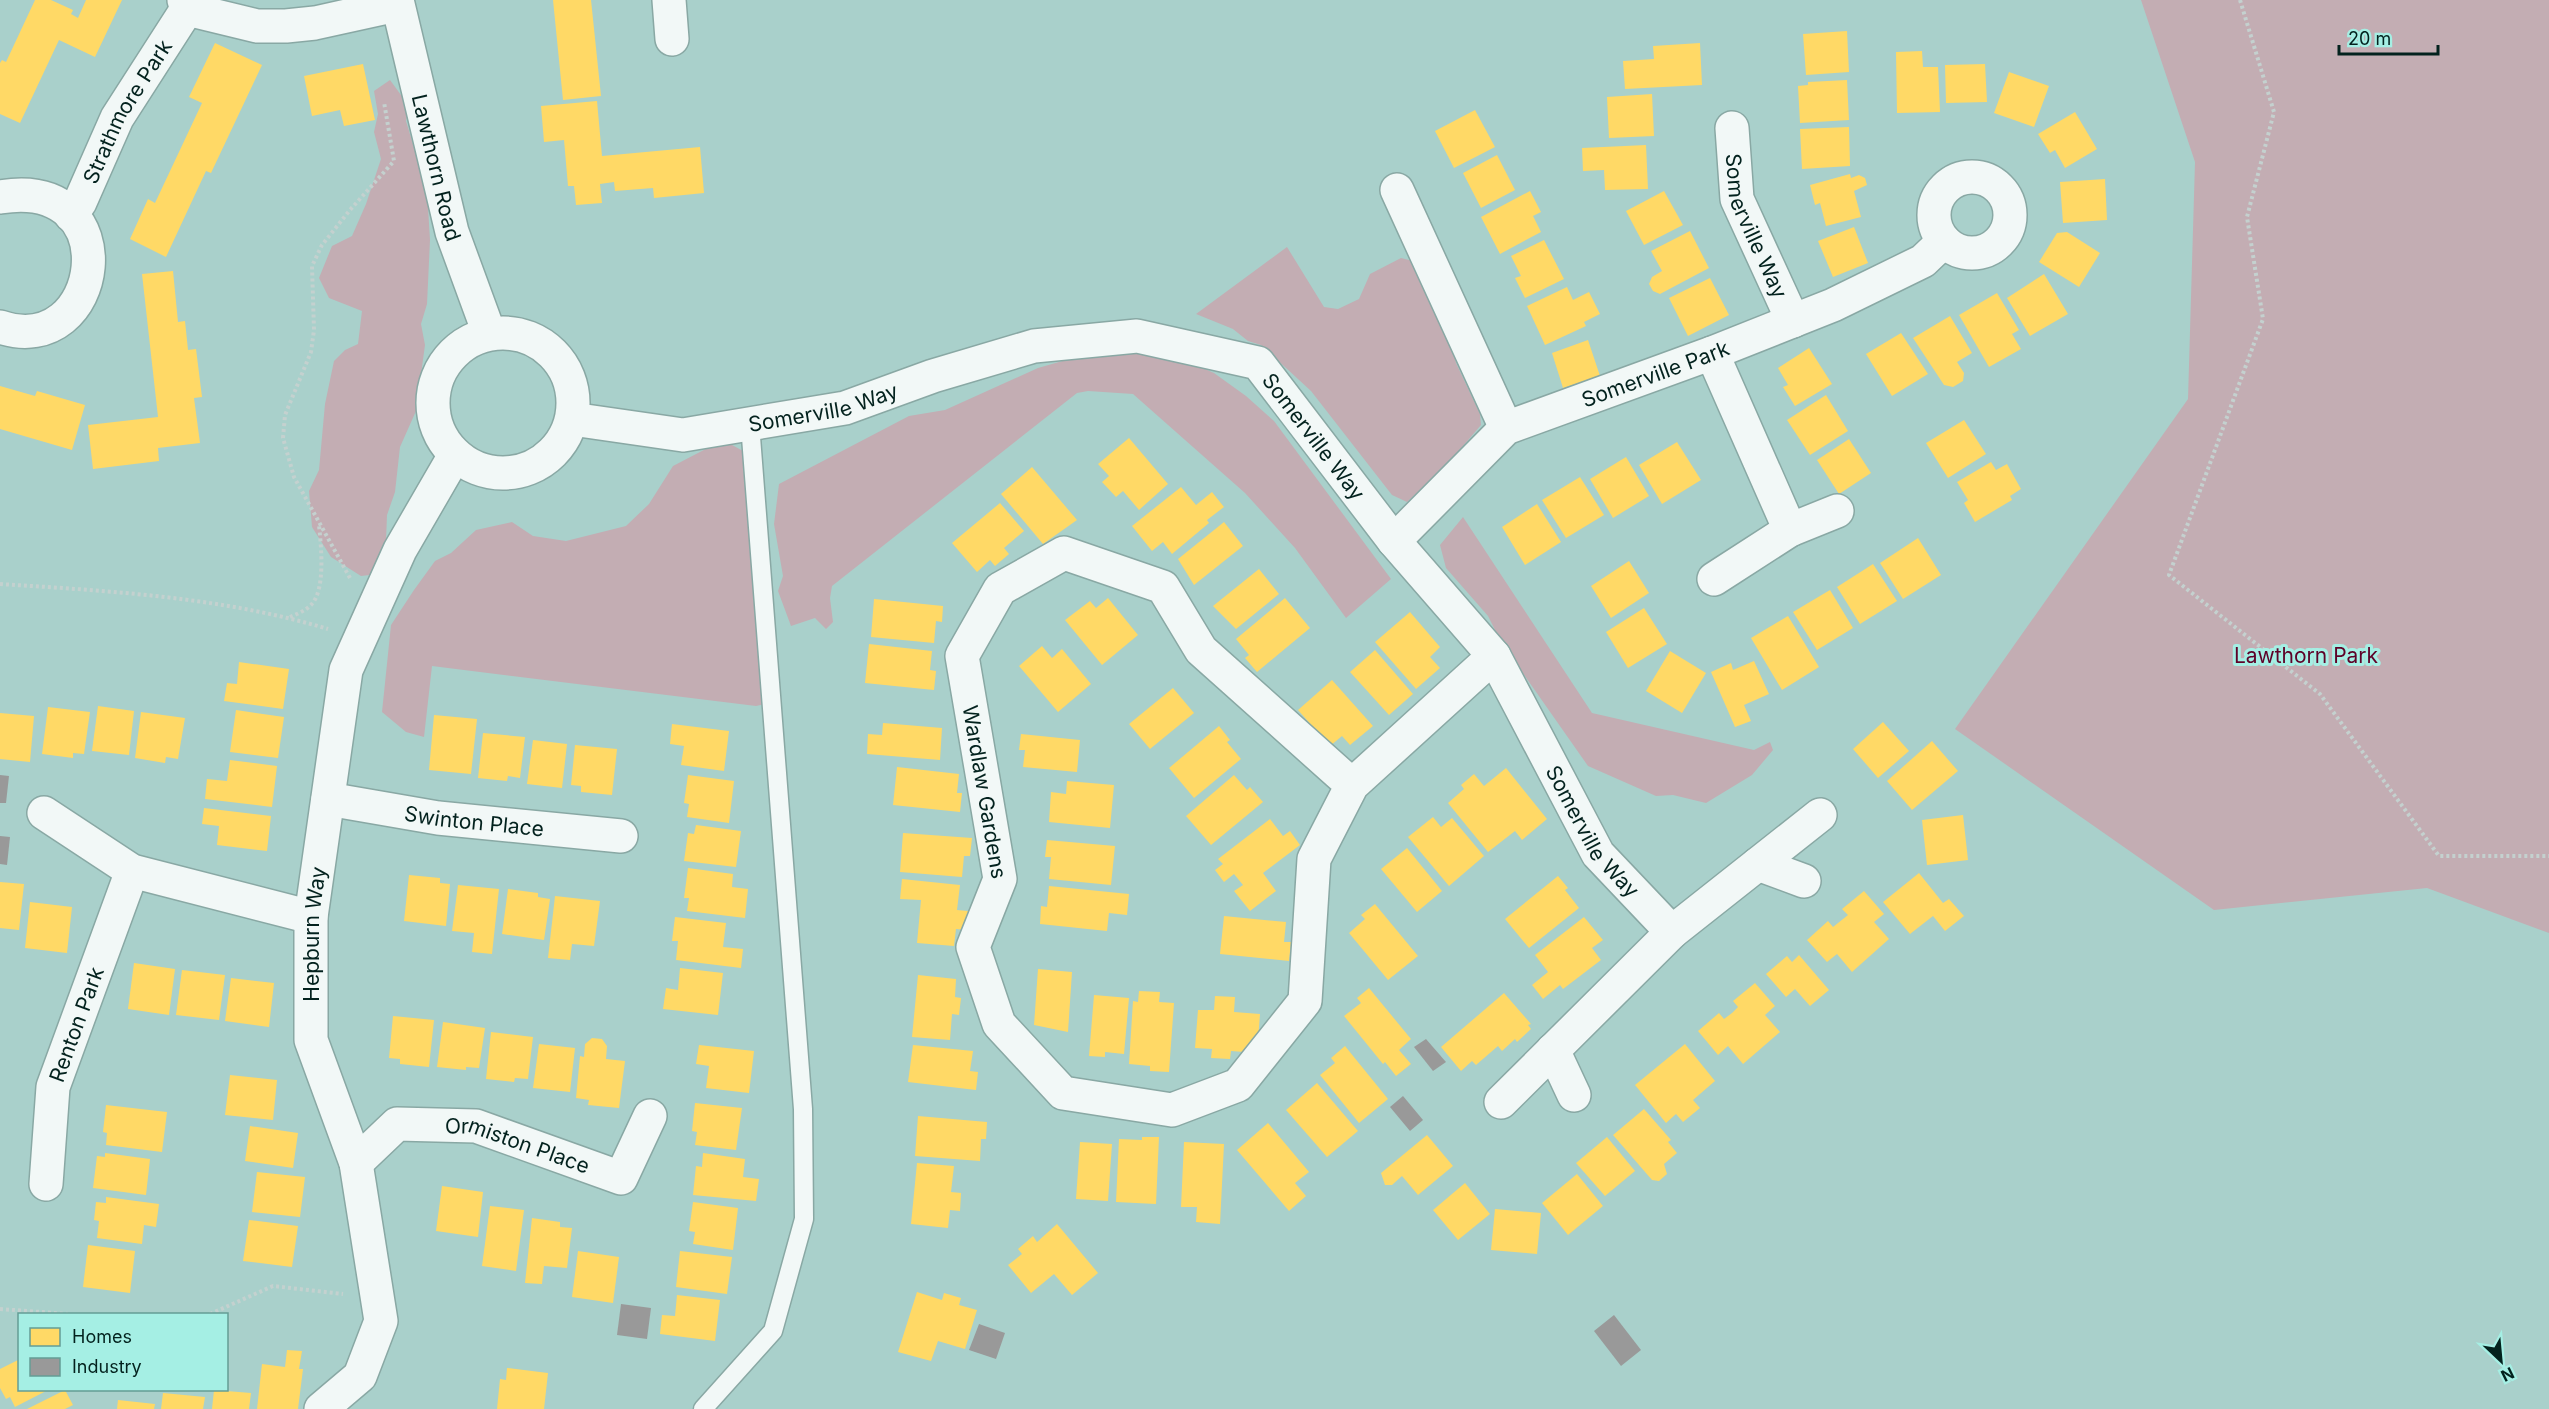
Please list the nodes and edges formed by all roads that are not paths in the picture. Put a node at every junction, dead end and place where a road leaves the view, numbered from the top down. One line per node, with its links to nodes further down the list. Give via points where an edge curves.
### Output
1 (669, 0): 4 (street)
2 (397, 2): 3 (street, Strathmore Park, via 315,23 286,26 257,26); 12 (street, Lawthorn Road, via 452,232)
3 (186, 5): 8 (street, Strathmore Park, via 117,118)
4 (672, 39)
5 (1732, 128): 10 (street, Somerville Way, via 1737,199)
6 (1398, 190): 16 (street)
7 (0, 197): 8 (street, via 38,196)
8 (71, 215): 11 (street, via 89,250 90,270 85,289 60,319 42,328 23,331)
9 (1944, 241): 10 (street, Somerville Park, via 1923,261)
10 (1793, 321): 13 (street, Somerville Park)
11 (0, 327)
12 (489, 333): 14 (street, via 513,332 533,339 556,356 569,376 574,394); 17 (street, via 466,342 446,360 435,382 432,412 440,435)
13 (1712, 353): 16 (street, Somerville Park); 19 (street)
14 (572, 419): 15 (street, Somerville Way, via 683,435); 17 (street, via 557,448 538,464 515,473 495,473 471,466)
15 (750, 424): 20 (street, Somerville Way, via 844,408 1034,346 1137,336 1258,363); 40 (lane, via 803,1109 804,1219 773,1331)
16 (1506, 428): 20 (street, Somerville Park)
17 (454, 455): 24 (street, Hepburn Way, via 400,550 346,670)
18 (1837, 511): 19 (street)
19 (1790, 530): 21 (street)
20 (1394, 541): 22 (street, Somerville Way)
21 (1714, 579)
22 (1494, 656): 23 (street, Wardlaw Gardens); 32 (street, Somerville Way, via 1599,854)
23 (1352, 785): 23 (street, Wardlaw Gardens, via 1314,859 1305,1001 1238,1085 1172,1110 1063,1093 999,1024 974,947 1000,879 962,656 1000,589 1064,553 1163,587 1201,650)
24 (328, 799): 27 (street, Swinton Place, via 438,819); 31 (street, Hepburn Way)
25 (44, 813): 29 (street)
26 (1820, 815): 28 (street)
27 (621, 836)
28 (1758, 864): 30 (street); 32 (street)
29 (132, 871): 31 (street); 38 (street, Renton Park, via 53,1087)
30 (1804, 881)
31 (311, 917): 37 (street, Hepburn Way, via 311,1040)
32 (1672, 932): 33 (street)
33 (1553, 1050): 34 (street); 35 (street)
34 (1574, 1095)
35 (1502, 1102)
36 (650, 1116): 37 (street, Ormiston Place, via 621,1178 476,1126 397,1124)
37 (356, 1163): 39 (street, Hepburn Way, via 381,1322 360,1376)
38 (46, 1184)
39 (321, 1409)
40 (703, 1409)

